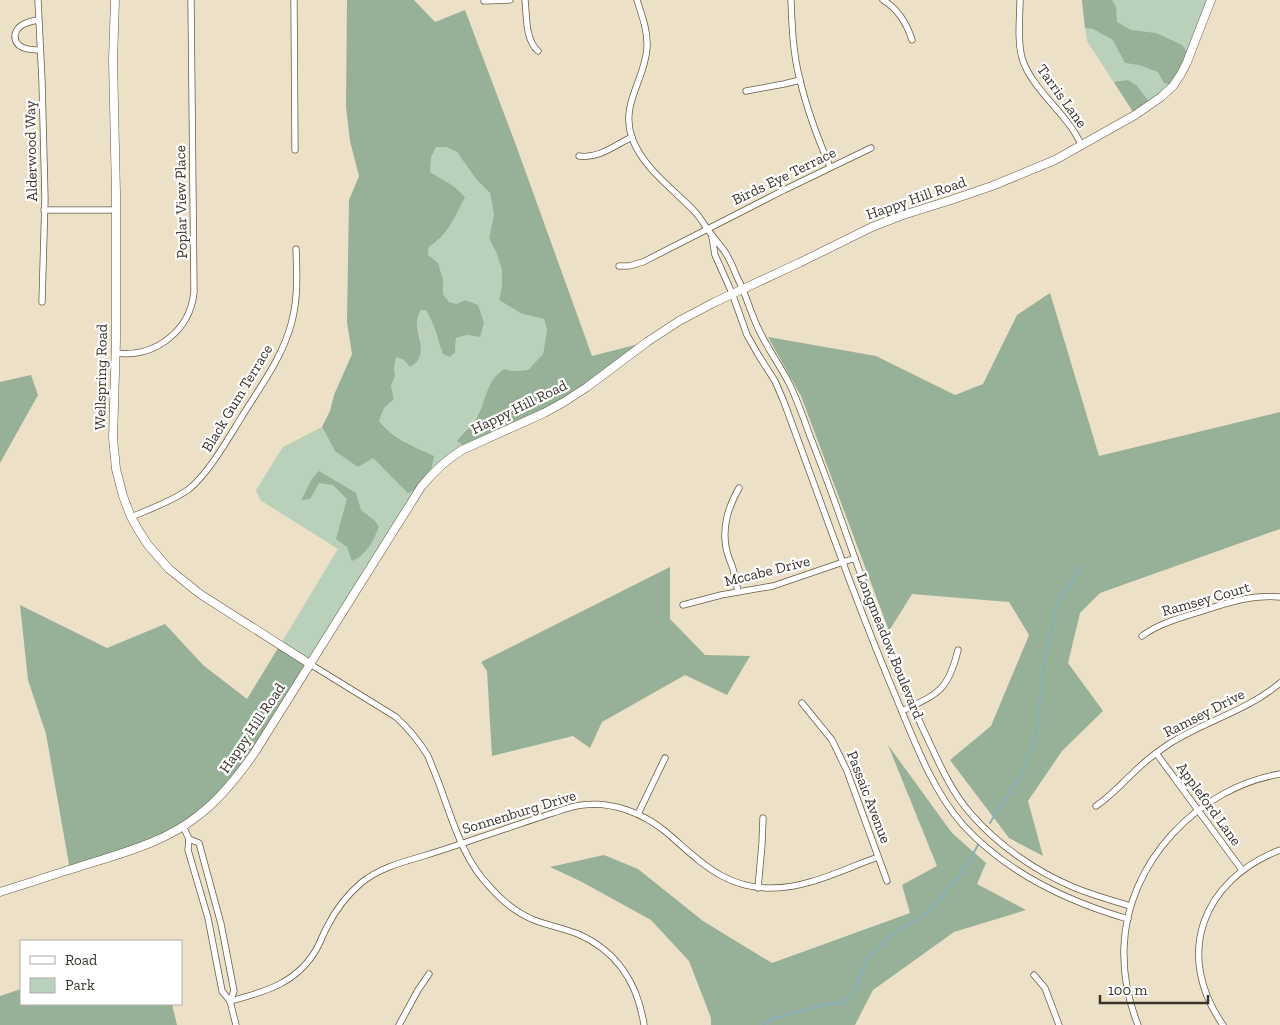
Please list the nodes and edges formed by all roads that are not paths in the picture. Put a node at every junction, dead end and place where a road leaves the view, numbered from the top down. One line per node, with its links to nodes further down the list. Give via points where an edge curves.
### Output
1 (38, 0): 13 (street, Alderwood Way)
2 (115, 0): 26 (street, Wellspring Road)
3 (191, 0): 33 (street, Poplar View Place, via 193,302 181,327 159,345 132,354)
4 (294, 0): 22 (street)
5 (510, 0): 12 (street)
6 (525, 0): 16 (street, via 530,39)
7 (637, 0): 19 (street, via 645,26 647,48 630,107)
8 (791, 0): 17 (street)
9 (883, 0): 14 (street, via 900,16)
10 (1020, 0): 20 (street, Tarris Lane, via 1020,47 1026,67)
11 (1212, 0): 20 (street, Happy Hill Road, via 1187,62 1173,86 1145,109)
12 (484, 1)
13 (38, 20): 15 (street, Alderwood Way); 15 (street, via 22,25 15,36 20,47)
14 (912, 40)
15 (40, 50): 25 (street, Alderwood Way)
16 (538, 51)
17 (800, 80): 18 (street); 24 (street)
18 (746, 90)
19 (632, 137): 23 (street, via 597,155); 27 (street, Longmeadow Boulevard, via 645,162 695,212)
20 (1082, 146): 30 (street, Happy Hill Road, via 992,186 872,227)
21 (871, 148): 24 (street, Birds Eye Terrace)
22 (295, 150)
23 (579, 156)
24 (830, 167): 27 (street, Birds Eye Terrace, via 744,210)
25 (44, 210): 26 (street); 32 (street, Alderwood Way)
26 (116, 210): 33 (street, Wellspring Road)
27 (710, 232): 29 (street, Birds Eye Terrace, via 644,262); 30 (street, Longmeadow Boulevard, via 724,250); 31 (street, Longmeadow Boulevard, via 715,255)
28 (296, 249): 35 (street, Black Gum Terrace, via 294,312 286,340 233,431 198,480 179,496)
29 (619, 266)
30 (743, 288): 31 (street, Happy Hill Road); 36 (street, Longmeadow Boulevard, via 756,326 795,396)
31 (732, 293): 37 (street, Longmeadow Boulevard, via 747,335 784,402); 43 (street, Happy Hill Road, via 692,313 647,342 564,402 462,450 442,464 421,486)
32 (42, 302)
33 (116, 353): 35 (street, Wellspring Road, via 114,455 122,496)
34 (739, 488): 38 (street, via 728,511 724,536)
35 (131, 517): 43 (street, Wellspring Road, via 148,545 181,580)
36 (855, 558): 37 (street, Mccabe Drive); 46 (street, Longmeadow Boulevard)
37 (843, 562): 38 (street, Mccabe Drive, via 773,586); 47 (street, Longmeadow Boulevard)
38 (738, 592): 40 (street, Mccabe Drive)
39 (1280, 597): 41 (street, Ramsey Court, via 1256,596 1227,602 1162,623)
40 (683, 605)
41 (1142, 636)
42 (958, 650): 46 (street, via 946,684 933,696)
43 (310, 664): 55 (street, Happy Hill Road, via 236,778 215,802); 57 (street, via 396,717 415,736 428,756)
44 (1280, 683): 48 (street, Ramsey Drive, via 1255,701 1186,734)
45 (802, 703): 59 (street, Passaic Avenue, via 832,740 839,754)
46 (912, 706): 47 (street); 64 (street, Longmeadow Boulevard, via 949,783 987,831 1029,864 1059,881)
47 (902, 711): 65 (street, Longmeadow Boulevard, via 938,790 980,841 1007,864 1048,889)
48 (1156, 753): 51 (street, Ramsey Drive); 52 (street, Appleford Lane)
49 (664, 758): 53 (street)
50 (1280, 774): 52 (street, via 1252,781)
51 (1096, 806)
52 (1197, 810): 60 (street, Appleford Lane); 64 (street, via 1158,852)
53 (638, 814): 57 (street, Sonnenburg Drive, via 611,806 580,805); 62 (street, Sonnenburg Drive, via 723,877)
54 (763, 818): 62 (street)
55 (184, 826): 56 (street); 63 (street, Happy Hill Road, via 127,852)
56 (189, 839): 68 (street, via 188,850 208,918 222,991); 68 (street, via 199,843 221,924 234,991)
57 (461, 844): 68 (street, Sonnenburg Drive, via 406,861 363,882 334,914 317,950 303,967 272,989); 71 (street, via 478,874 515,910 578,934 613,957 634,988)
58 (1280, 850): 60 (street)
59 (878, 858): 61 (street, Passaic Avenue); 62 (street, Sonnenburg Drive, via 800,885)
60 (1242, 870): 74 (street, via 1213,903 1200,940 1198,964 1202,986)
61 (887, 881)
62 (758, 888)
63 (0, 892)
64 (1130, 906): 65 (street)
65 (1128, 919): 73 (street, via 1124,946 1125,979)
66 (428, 974): 70 (street)
67 (1034, 975): 72 (street, via 1045,988)
68 (230, 1001): 69 (street)
69 (236, 1025)
70 (400, 1025)
71 (644, 1025)
72 (1059, 1025)
73 (1138, 1025)
74 (1222, 1025)

